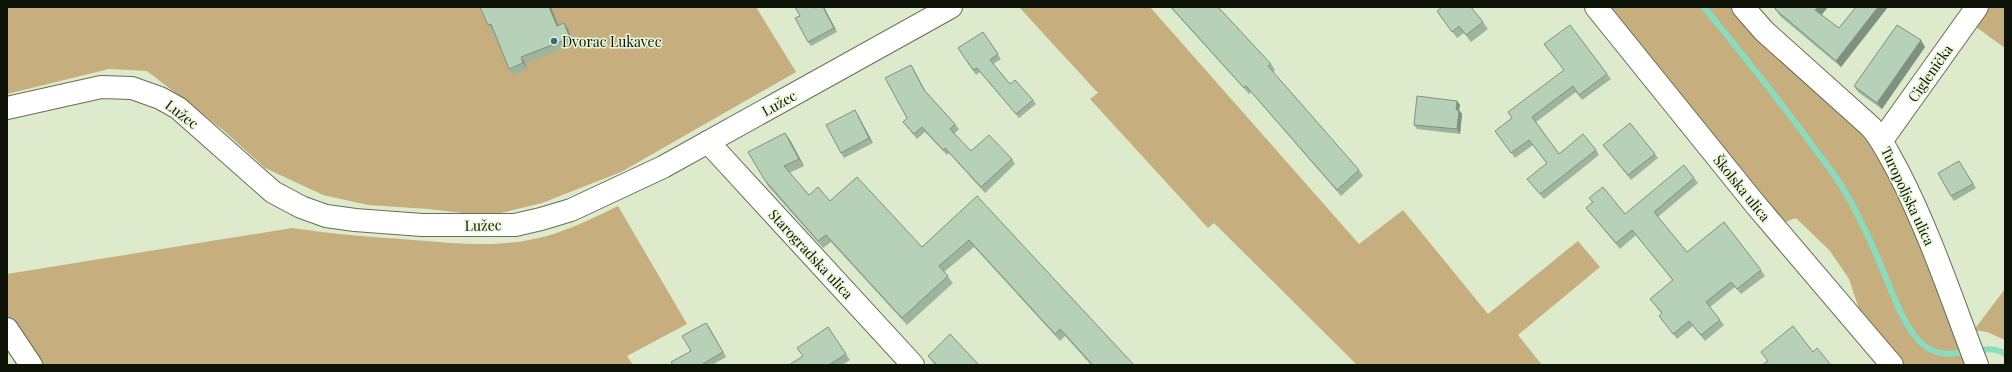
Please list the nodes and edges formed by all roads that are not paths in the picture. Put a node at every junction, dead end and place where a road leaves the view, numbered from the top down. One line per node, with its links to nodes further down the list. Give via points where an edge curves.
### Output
1 (951, 7): 7 (street, Lužec)
2 (1596, 7): 11 (street, Školska ulica, via 1755,204)
3 (1743, 7): 6 (street, Turopoljska ulica, via 1764,31 1871,127)
4 (1977, 7): 6 (street, Ciglenička)
5 (7, 108): 7 (street, Lužec, via 101,87 132,88 178,108 273,192 301,207 326,216 422,225 514,225 541,219 571,210 604,195)
6 (1882, 140): 12 (street, Turopoljska ulica, via 1911,197)
7 (708, 142): 10 (street, Starogradska ulica)
8 (7, 329): 9 (street)
9 (31, 365)
10 (913, 365)
11 (1892, 365)
12 (1977, 365)

